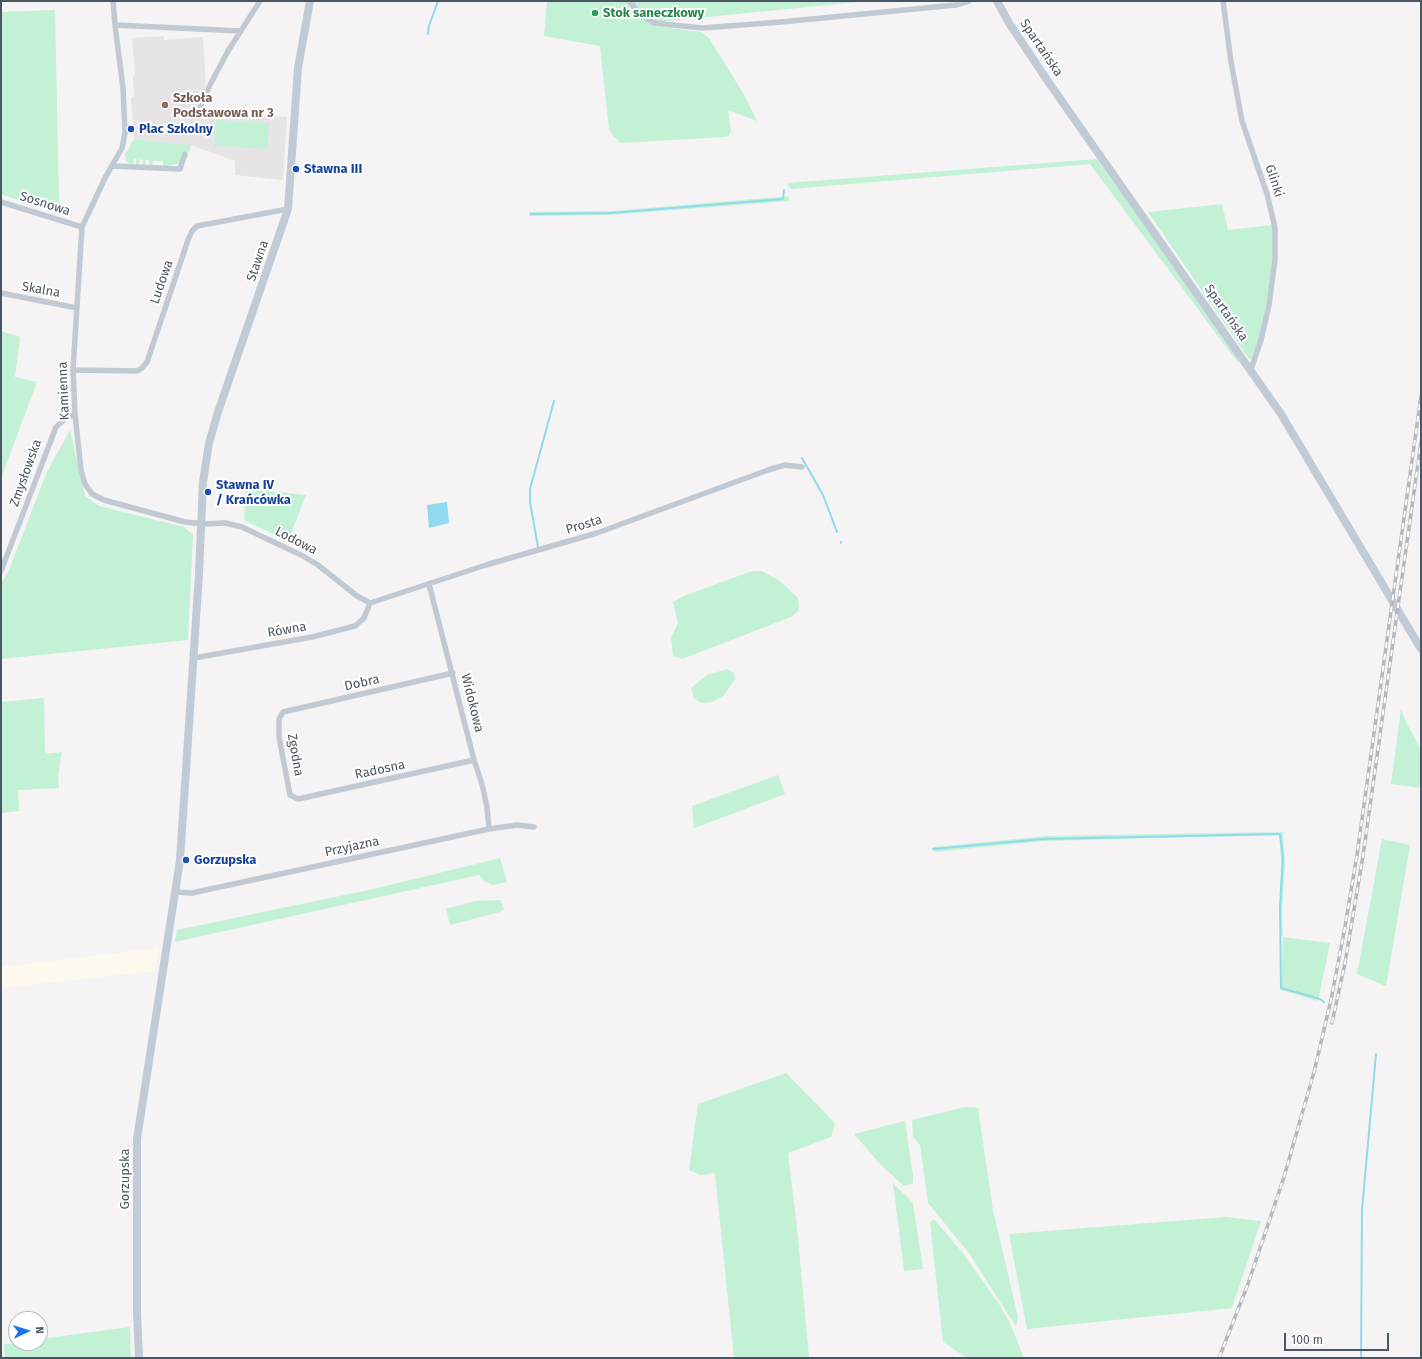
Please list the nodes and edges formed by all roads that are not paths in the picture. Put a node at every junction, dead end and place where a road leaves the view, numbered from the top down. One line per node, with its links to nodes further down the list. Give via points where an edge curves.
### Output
1 (113, 1): 8 (street, Kamienna)
2 (260, 1): 9 (street)
3 (310, 1): 14 (street, Stawna, via 298,68)
4 (630, 1): 5 (street, via 639,14 654,23 715,28 956,5)
5 (969, 1)
6 (997, 1): 18 (street, Spartańska, via 1009,24 1047,80)
7 (1223, 1): 18 (street, Glinki, via 1242,121 1267,194 1275,228 1275,260 1269,305)
8 (115, 24): 9 (street); 12 (street, Kamienna, via 126,118 122,148)
9 (241, 31): 10 (street, via 224,58)
10 (200, 108)
11 (185, 154): 12 (street, via 180,169)
12 (112, 166): 15 (street, Kamienna)
13 (1, 202): 15 (street, Sosnowa)
14 (288, 209): 19 (street, Ludowa, via 197,226 188,240 147,362 142,368 137,371); 22 (street, Stawna, via 212,434 203,482)
15 (82, 228): 17 (street, Kamienna)
16 (1, 293): 17 (street, Skalna)
17 (77, 308): 19 (street, Kamienna)
18 (1251, 369): 26 (street, Spartańska, via 1281,414)
19 (73, 370): 20 (street, Kamienna)
20 (75, 414): 22 (street, Kamienna, via 81,470 85,484 92,494 104,500); 23 (street, Zmysłowska, via 59,423 54,432)
21 (802, 466): 24 (street, Prosta, via 786,465 768,470 597,533)
22 (201, 524): 25 (street, Lodowa, via 235,525 276,542 318,565 357,596); 27 (street, Gorzupska)
23 (1, 571)
24 (429, 584): 25 (street, Prosta); 28 (street, Widokowa)
25 (370, 603): 27 (street, Równa, via 364,618 354,626 312,637)
26 (1421, 649)
27 (194, 658): 34 (street, Gorzupska, via 183,838)
28 (453, 673): 29 (street, Dobra, via 283,712); 30 (street, Widokowa)
29 (279, 719): 31 (street, Zgodna, via 279,737)
30 (474, 760): 31 (street, Radosna, via 298,799); 33 (street, Widokowa, via 486,801)
31 (290, 795)
32 (534, 827): 33 (street, Przyjazna, via 517,825)
33 (489, 829): 34 (street, Przyjazna, via 192,893)
34 (176, 892): 35 (street, Gorzupska, via 137,1139)
35 (139, 1358)

